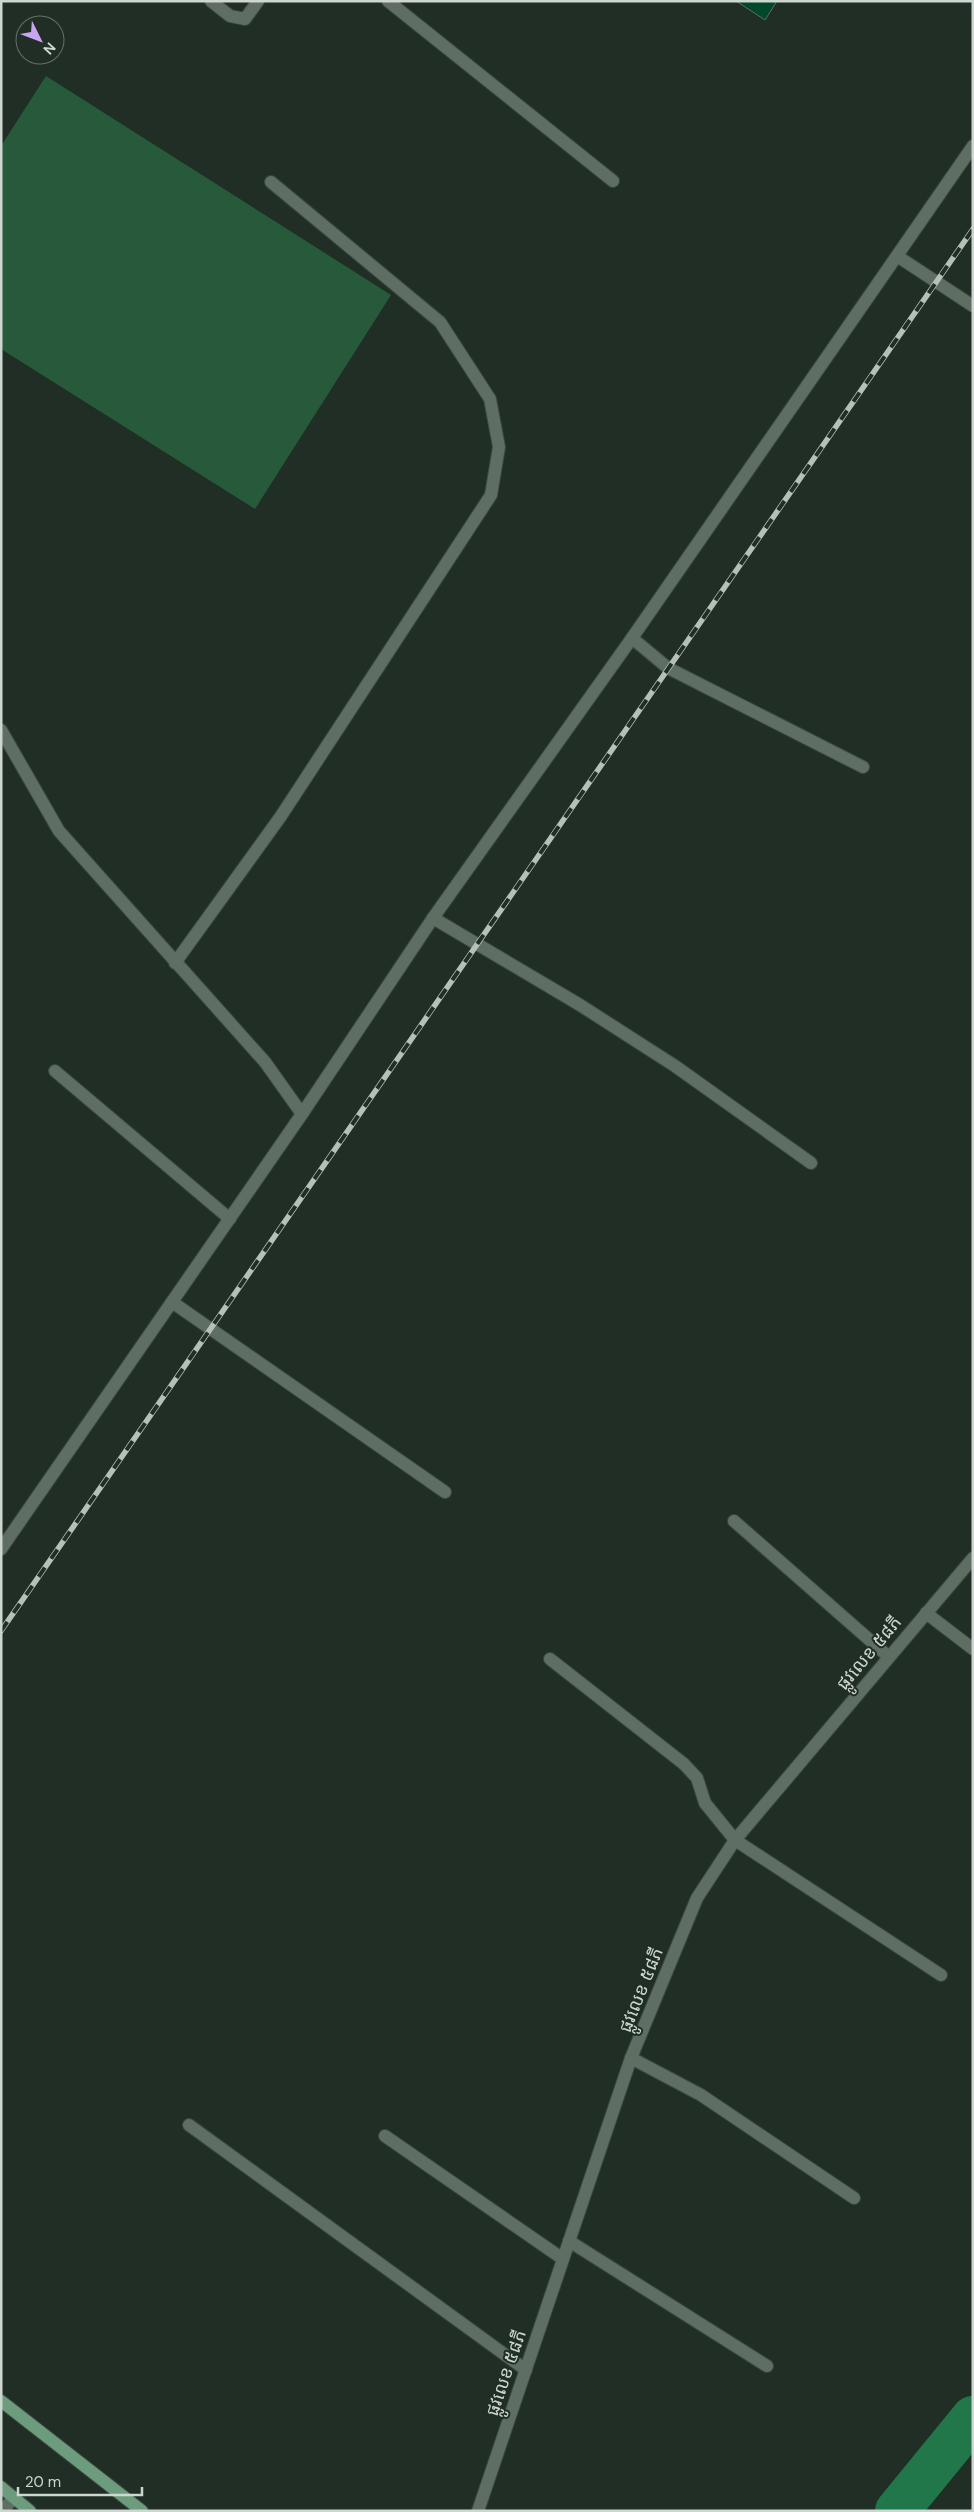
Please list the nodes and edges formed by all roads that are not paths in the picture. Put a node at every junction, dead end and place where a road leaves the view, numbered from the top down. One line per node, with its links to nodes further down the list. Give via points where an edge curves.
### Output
1 (211, 1): 2 (street, via 230,16 245,19)
2 (258, 1)
3 (388, 1): 5 (street)
4 (973, 146): 7 (street)
5 (613, 181)
6 (271, 182): 13 (street, via 440,322 490,399 498,447 491,495 281,816)
7 (897, 256): 8 (street); 9 (street)
8 (973, 306)
9 (632, 638): 11 (street, via 668,668); 12 (street)
10 (1, 730): 13 (street, via 60,831)
11 (863, 767)
12 (433, 918): 15 (street); 16 (street, via 580,1004 675,1066)
13 (175, 963): 15 (street, via 265,1062)
14 (56, 1071): 17 (street)
15 (302, 1114): 17 (street)
16 (811, 1163)
17 (230, 1219): 18 (street)
18 (172, 1302): 19 (street); 21 (street)
19 (445, 1492)
20 (734, 1521): 25 (street)
21 (1, 1549)
22 (973, 1558): 23 (street, ផ្លូវលេខ ៥៨ភី)
23 (926, 1613): 24 (street); 25 (street, ផ្លូវលេខ ៥៨ភី)
24 (973, 1649)
25 (889, 1657): 27 (street, ផ្លូវលេខ ៥៨ភី)
26 (550, 1659): 27 (street, via 684,1764 697,1778 705,1803)
27 (735, 1840): 28 (street); 29 (street, ផ្លូវលេខ ៥៨ភី, via 697,1898)
28 (941, 1975)
29 (631, 2058): 32 (street, via 701,2095); 33 (street, ផ្លូវលេខ ៥៨ភី)
30 (189, 2125): 36 (street)
31 (385, 2136): 34 (street)
32 (854, 2198)
33 (569, 2241): 34 (street, ផ្លូវលេខ ៥៨ភី); 35 (street)
34 (563, 2260): 36 (street, ផ្លូវលេខ ៥៨ភី)
35 (766, 2366)
36 (526, 2370): 43 (street, ផ្លូវលេខ ៥៨ភី)
37 (1, 2401): 42 (main road)
38 (1, 2487): 39 (main road)
39 (14, 2498): 40 (street); 41 (main road)
40 (2, 2511)
41 (30, 2511)
42 (142, 2511)
43 (478, 2511)

